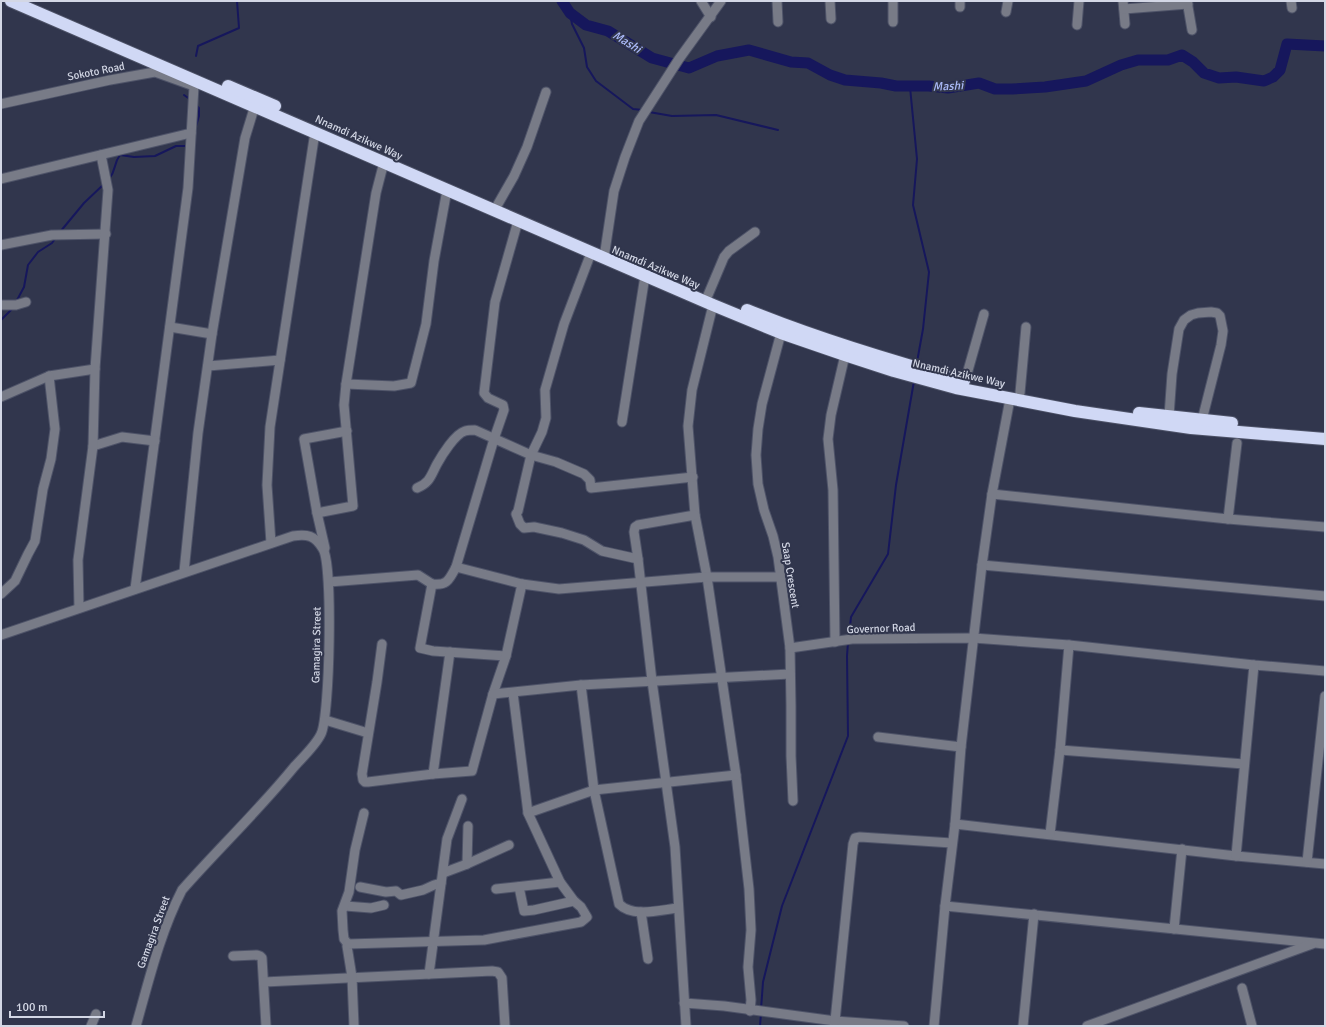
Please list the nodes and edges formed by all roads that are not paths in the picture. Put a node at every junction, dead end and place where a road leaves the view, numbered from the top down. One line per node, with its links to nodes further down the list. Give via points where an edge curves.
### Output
1 (11, 1): 21 (highway, Nnamdi Azikwe Way)
2 (32, 1): 21 (highway, Nnamdi Azikwe Way)
3 (701, 1): 13 (street)
4 (721, 1): 13 (street)
5 (776, 1): 15 (street)
6 (830, 1): 14 (street)
7 (893, 1): 16 (street)
8 (1008, 1): 12 (street)
9 (1079, 1): 18 (street)
10 (1187, 3): 11 (street); 19 (street)
11 (1124, 5): 17 (street)
12 (1006, 12)
13 (711, 17): 34 (street, via 679,59 638,121 614,191)
14 (831, 19)
15 (778, 22)
16 (893, 22)
17 (1125, 24)
18 (1077, 25)
19 (1192, 30)
20 (546, 92): 29 (street, via 525,152)
21 (256, 102): 23 (highway, Nnamdi Azikwe Way); 29 (highway, Nnamdi Azikwe Way); 44 (street, via 245,138)
22 (1, 104): 24 (street, Sokoto Road, via 155,72 194,86)
23 (315, 132): 26 (highway, Nnamdi Azikwe Way); 46 (street)
24 (191, 133): 25 (street); 42 (street, via 188,188)
25 (101, 155): 27 (street); 32 (street, via 108,184)
26 (384, 162): 28 (highway, Nnamdi Azikwe Way); 51 (street, via 376,193)
27 (1, 179)
28 (447, 190): 30 (highway, Nnamdi Azikwe Way); 51 (street, via 426,324 411,383 394,386)
29 (498, 204): 34 (highway, Nnamdi Azikwe Way)
30 (518, 221): 35 (highway, Nnamdi Azikwe Way); 59 (street, via 495,302 484,393 504,407)
31 (756, 232): 37 (street, via 724,257)
32 (106, 234): 33 (street, via 52,235); 48 (street)
33 (1, 245)
34 (605, 250): 37 (highway, Nnamdi Azikwe Way)
35 (591, 253): 36 (highway, Nnamdi Azikwe Way); 64 (street, via 564,324 545,390 546,418)
36 (645, 276): 37 (highway, Nnamdi Azikwe Way); 56 (street)
37 (711, 300): 43 (highway, Nnamdi Azikwe Way); 50 (highway, Nnamdi Azikwe Way, via 839,344); 65 (street, via 692,390 688,426)
38 (26, 302): 39 (street)
39 (1, 305)
40 (984, 314): 50 (street)
41 (1026, 326): 52 (street)
42 (170, 327): 44 (street); 61 (street)
43 (781, 333): 45 (highway, Nnamdi Azikwe Way); 79 (street, Saap Crescent, via 762,404 756,456 758,484 773,536)
44 (212, 334): 47 (street)
45 (845, 355): 52 (highway, Nnamdi Azikwe Way, via 956,388); 90 (street, via 828,439)
46 (280, 360): 47 (street); 72 (street, via 270,427 267,485)
47 (208, 366): 77 (street, via 198,433)
48 (95, 369): 49 (street); 63 (street)
49 (49, 376): 53 (street); 85 (street, via 55,429 35,541 15,581)
50 (965, 382): 52 (highway, Nnamdi Azikwe Way)
51 (346, 384): 57 (street, via 344,405)
52 (1014, 394): 54 (highway, Nnamdi Azikwe Way); 60 (highway, Nnamdi Azikwe Way, via 1075,411 1191,428); 67 (street)
53 (1, 397)
54 (1169, 416): 55 (highway, Nnamdi Azikwe Way); 55 (street, via 1179,329 1184,320 1191,315 1211,312 1220,316 1223,331)
55 (1202, 420): 58 (highway, Nnamdi Azikwe Way)
56 (622, 422)
57 (347, 431): 68 (street, via 353,506); 68 (street, Gamagira Street, via 304,440)
58 (1325, 431)
59 (494, 439): 64 (street); 66 (street, via 475,430 465,431 456,436 436,465 431,478); 76 (street)
60 (1325, 439)
61 (155, 441): 63 (street, via 122,437); 84 (street)
62 (1237, 443): 70 (street)
63 (93, 446): 87 (street, via 78,560)
64 (530, 455): 65 (street, via 556,462 584,474 590,480 590,488); 74 (street, via 516,514 524,528 534,527 562,533 584,540 602,551)
65 (693, 477): 69 (street)
66 (417, 488)
67 (992, 494): 70 (street); 75 (street)
68 (317, 513): 73 (street, Gamagira Street)
69 (695, 515): 74 (street, via 635,527); 78 (street)
70 (1228, 519): 71 (street)
71 (1325, 527)
72 (271, 543): 73 (street, via 293,536 308,535 319,542); 77 (street)
73 (326, 554): 80 (street, Gamagira Street)
74 (638, 559): 81 (street)
75 (982, 565): 86 (street); 89 (street)
76 (456, 567): 82 (street, via 442,585); 83 (street)
77 (184, 572): 84 (street)
78 (707, 577): 79 (street); 81 (street); 99 (street)
79 (780, 577): 93 (street, Saap Crescent)
80 (329, 582): 82 (street, via 418,575); 105 (street, Gamagira Street)
81 (640, 582): 83 (street, via 560,589); 100 (street)
82 (432, 584): 94 (street, via 420,648)
83 (522, 584): 95 (street)
84 (135, 589): 87 (street)
85 (1, 594)
86 (1325, 596)
87 (79, 608): 88 (street)
88 (1, 635)
89 (973, 638): 90 (street, Governor Road); 92 (street, Governor Road); 108 (street)
90 (844, 640): 93 (street, Governor Road)
91 (382, 644): 106 (street)
92 (1069, 645): 96 (street, Governor Road); 109 (street)
93 (790, 648): 98 (street, Saap Crescent)
94 (450, 652): 95 (street); 111 (street)
95 (506, 656): 103 (street)
96 (1254, 665): 97 (street, Governor Road); 110 (street)
97 (1325, 671)
98 (790, 674): 99 (street); 116 (street, Saap Crescent)
99 (721, 676): 100 (street); 112 (street)
100 (652, 681): 101 (street); 113 (street)
101 (581, 685): 102 (street); 114 (street)
102 (513, 693): 103 (street); 118 (street)
103 (493, 694): 111 (street, via 472,771)
104 (1325, 696): 126 (street)
105 (325, 720): 106 (street); 158 (street, Gamagira Street, via 321,735 284,780 182,890 155,956)
106 (368, 733): 111 (street, via 362,777 365,782)
107 (878, 737): 108 (street)
108 (961, 747): 119 (street)
109 (1060, 750): 110 (street); 121 (street)
110 (1244, 764): 125 (street)
111 (433, 774)
112 (736, 774): 113 (street); 154 (street, via 751,930 748,967 751,1000)
113 (666, 781): 114 (street); 139 (street, via 675,847)
114 (594, 790): 118 (street); 140 (street, via 618,904 624,909)
115 (462, 798): 129 (street, via 447,840)
116 (793, 800)
117 (364, 813): 137 (street)
118 (528, 813): 130 (street)
119 (955, 824): 121 (street); 122 (street)
120 (468, 826): 127 (street)
121 (1050, 834): 124 (street)
122 (952, 843): 138 (street); 156 (street, via 855,838)
123 (509, 845): 127 (street)
124 (1182, 849): 125 (street); 142 (street)
125 (1236, 856): 126 (street)
126 (1307, 862): 128 (street)
127 (467, 864): 129 (street)
128 (1325, 864)
129 (443, 873): 131 (street)
130 (560, 882): 133 (street); 135 (street)
131 (441, 883): 132 (street, via 401,895 396,891 386,892); 143 (street)
132 (360, 887)
133 (519, 887): 134 (street); 135 (street, via 524,911)
134 (496, 890)
135 (574, 901): 143 (street, via 587,917 581,922 484,940)
136 (384, 905): 137 (street, via 371,908)
137 (345, 906): 145 (street, via 342,911 343,930 344,939)
138 (946, 906): 141 (street); 164 (street)
139 (678, 908): 140 (street); 153 (street)
140 (641, 912): 148 (street)
141 (1034, 914): 142 (street); 165 (street)
142 (1174, 929): 144 (street)
143 (433, 942): 145 (street); 149 (street)
144 (1315, 943): 146 (street); 166 (street)
145 (348, 944): 150 (street)
146 (1325, 944)
147 (233, 956): 151 (street, via 260,956 263,961)
148 (648, 959)
149 (429, 974): 150 (street); 161 (street, via 498,972 502,978)
150 (352, 977): 151 (street); 160 (street)
151 (264, 982): 159 (street)
152 (1242, 988): 167 (street)
153 (684, 1003): 154 (street); 162 (street)
154 (756, 1011): 156 (street)
155 (96, 1014): 157 (street)
156 (836, 1021): 163 (street)
157 (91, 1026)
158 (136, 1026)
159 (266, 1026)
160 (354, 1026)
161 (505, 1026)
162 (686, 1026)
163 (904, 1026)
164 (934, 1026)
165 (1023, 1026)
166 (1087, 1026)
167 (1252, 1026)

